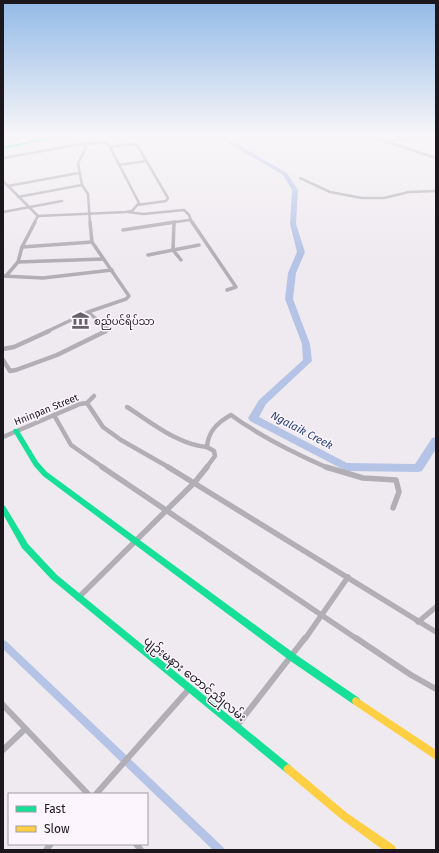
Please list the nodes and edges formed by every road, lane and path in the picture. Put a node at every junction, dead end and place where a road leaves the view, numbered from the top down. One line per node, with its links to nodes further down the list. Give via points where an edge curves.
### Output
1 (64, 176): 8 (street)
2 (80, 176): 7 (street)
3 (125, 176): 12 (street, via 139,203)
4 (154, 176): 12 (street, via 168,199)
5 (300, 178): 9 (street, via 326,191 361,198 384,198 421,191)
6 (3, 181): 8 (street)
7 (82, 185): 10 (street); 16 (street, via 88,194)
8 (8, 186): 10 (street)
9 (436, 191)
10 (18, 197): 13 (street)
11 (62, 201): 13 (street)
12 (137, 205): 15 (street)
13 (27, 207): 14 (street); 17 (street)
14 (3, 212)
15 (126, 212): 16 (street); 18 (street, via 143,214 184,210 190,215)
16 (90, 214): 17 (street); 21 (street)
17 (38, 216): 23 (street)
18 (190, 220): 19 (street); 31 (street, via 236,287)
19 (174, 223): 20 (street); 24 (street)
20 (123, 230)
21 (92, 242): 23 (street); 26 (street)
22 (199, 245): 24 (street)
23 (22, 247): 28 (street)
24 (173, 250): 25 (street); 27 (street)
25 (148, 255)
26 (103, 259): 28 (street); 29 (street)
27 (181, 260)
28 (18, 262): 30 (street)
29 (112, 270): 30 (street, via 43,278); 32 (street, via 128,292 128,298)
30 (5, 276)
31 (228, 290)
32 (88, 312): 33 (street, via 14,347); 34 (street, via 107,329 106,331 15,372 10,371)
33 (3, 349)
34 (3, 360)
35 (94, 396): 36 (street, Hninpan Street)
36 (87, 403): 38 (street, Hninpan Street); 42 (street, via 97,419 111,433)
37 (127, 407): 41 (street, via 153,425 196,446)
38 (54, 415): 39 (street, Hninpan Street); 45 (street, via 71,445)
39 (16, 432): 40 (street, Hninpan Street); 46 (main road, via 45,474)
40 (3, 437)
41 (207, 447): 42 (street, via 214,451 216,456); 44 (street, via 213,429 222,419 231,415 250,429 329,468 363,478 396,480 399,492)
42 (195, 482): 45 (street); 47 (street)
43 (3, 508): 48 (main road, ပျဉ်းမနား တောင်ညိုလမ်း, via 16,535 30,554)
44 (393, 508)
45 (166, 511): 46 (street); 50 (street)
46 (136, 541): 48 (street); 53 (main road)
47 (348, 578): 50 (street); 51 (street)
48 (78, 598): 54 (main road, ပျဉ်းမနား တောင်ညိုလမ်း)
49 (436, 607): 51 (street)
50 (322, 615): 53 (street); 55 (street)
51 (418, 622): 52 (street)
52 (436, 632)
53 (292, 657): 57 (street); 60 (main road)
54 (189, 688): 57 (main road, ပျဉ်းမနား တောင်ညိုလမ်း); 62 (street)
55 (436, 689)
56 (3, 705): 58 (street)
57 (236, 727): 63 (main road, ပျဉ်းမနား တောင်ညိုလမ်း, via 344,816)
58 (25, 729): 59 (street); 61 (street)
59 (3, 750)
60 (436, 755)
61 (87, 793)
62 (97, 793)
63 (391, 850)

